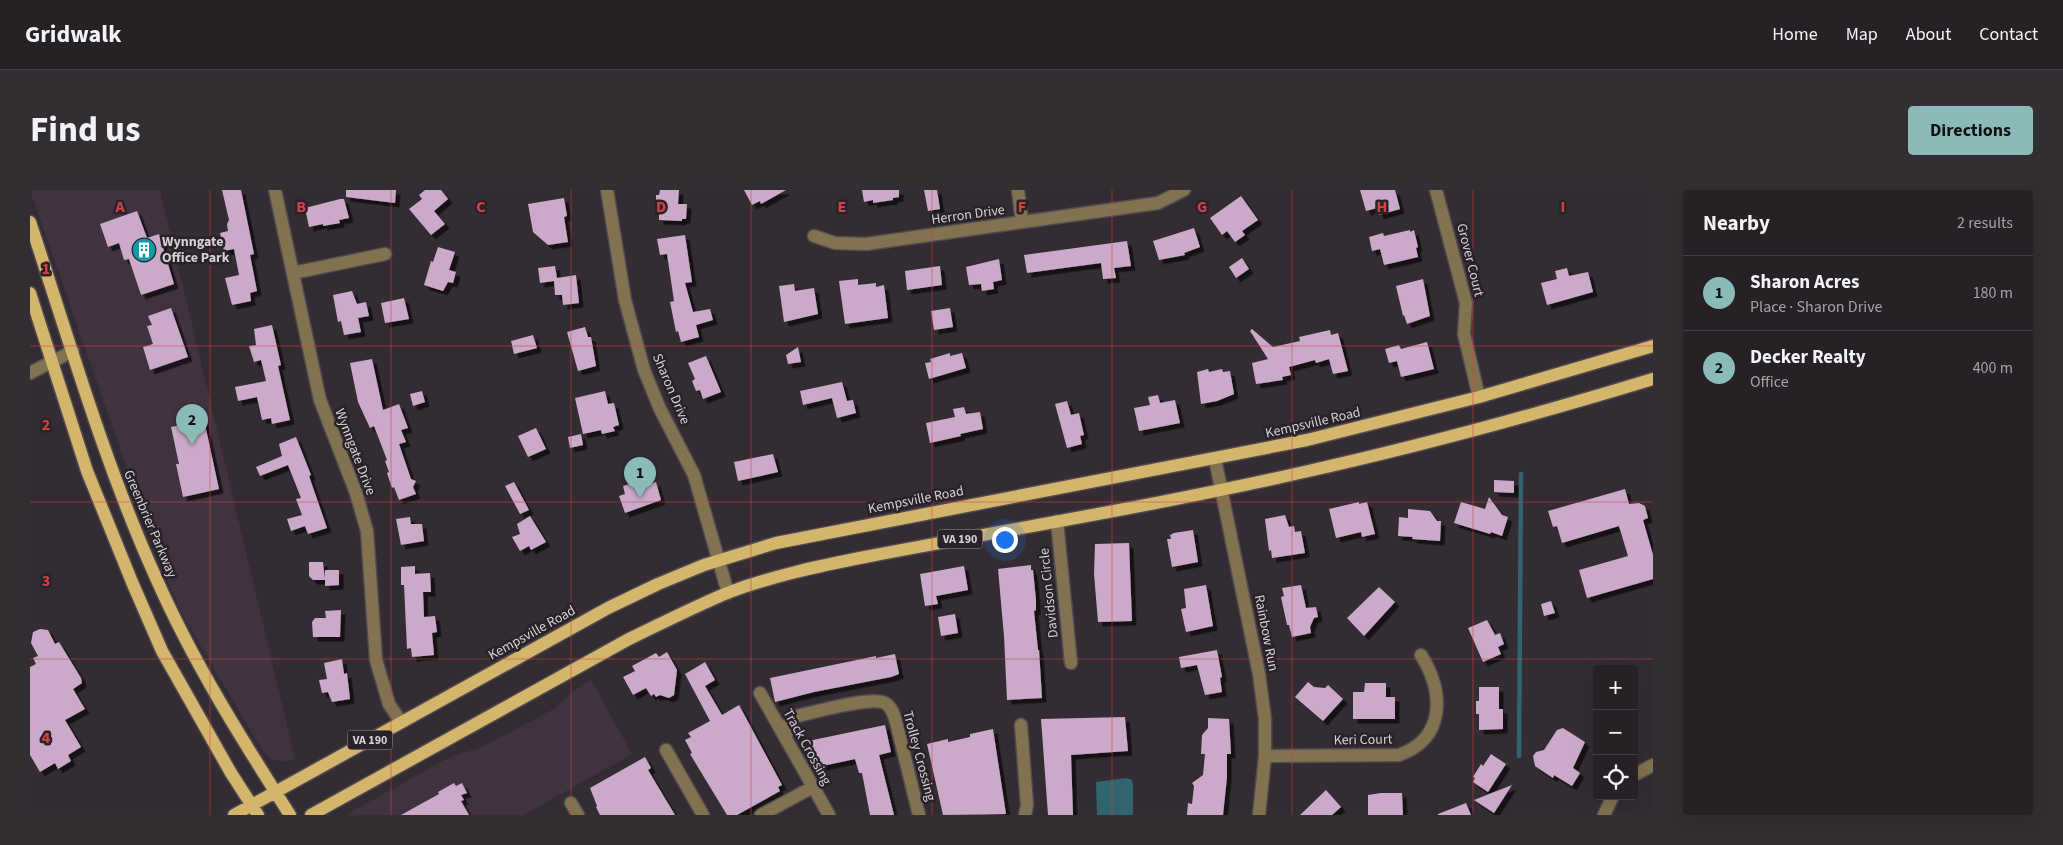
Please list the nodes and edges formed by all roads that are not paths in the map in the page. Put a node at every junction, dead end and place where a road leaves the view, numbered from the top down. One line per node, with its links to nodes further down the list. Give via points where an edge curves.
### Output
1 (275, 190): 10 (street, Wynngate Drive)
2 (607, 190): 21 (street, Sharon Drive, via 625,300 644,370 694,475)
3 (1018, 190): 7 (street)
4 (1184, 190): 7 (street, Herron Drive, via 1158,203)
5 (1436, 190): 17 (street, Grover Court, via 1466,303 1464,334)
6 (30, 222): 13 (main road, Greenbrier Parkway)
7 (1022, 222): 8 (street, Herron Drive, via 866,244 835,243)
8 (814, 236)
9 (385, 254): 10 (street)
10 (293, 273): 26 (street, Wynngate Drive, via 320,400 367,531 376,660 390,704)
11 (30, 293): 14 (main road)
12 (1653, 346): 17 (main road, Kempsville Road / VA 190)
13 (73, 351): 14 (street); 34 (main road, Greenbrier Parkway, via 110,469 155,578 204,675)
14 (53, 360): 15 (street); 37 (main road, via 87,471 162,651)
15 (30, 373)
16 (1653, 379): 19 (main road, VA 190, via 1413,446)
17 (1479, 396): 18 (main road, Kempsville Road / VA 190, via 1357,428)
18 (1215, 459): 19 (street, Rainbow Run); 21 (main road, Kempsville Road / VA 190, via 799,537)
19 (1221, 490): 20 (main road, VA 190); 30 (street, Rainbow Run, via 1259,674)
20 (1057, 521): 22 (main road, VA 190, via 816,567); 24 (street, Davidson Circle)
21 (718, 560): 22 (street, Sharon Drive); 26 (main road, Kempsville Road / VA 190, via 608,608)
22 (728, 593): 40 (main road, VA 190, via 630,639)
23 (1421, 655): 30 (street, Keri Court, via 1431,671 1435,686 1436,716 1428,736 1412,750 1399,755)
24 (1071, 663)
25 (760, 693): 28 (street, Track Crossing)
26 (401, 722): 34 (main road, Kempsville Road / VA 190)
27 (1021, 725): 46 (street)
28 (786, 738): 33 (street, Track Crossing); 45 (street, Trolley Crossing, via 788,724 797,716 874,700 886,704 896,722)
29 (666, 750): 42 (street)
30 (1266, 756): 47 (street, Rainbow Run)
31 (1653, 765): 32 (street)
32 (1638, 773)
33 (813, 786): 43 (street); 44 (street, Track Crossing)
34 (275, 792): 37 (main road, Kempsville Road / VA 190); 39 (main road, Greenbrier Parkway)
35 (1611, 800): 48 (street)
36 (572, 803): 41 (street)
37 (254, 810): 38 (main road, Kempsville Road / VA 190)
38 (234, 815)
39 (290, 815)
40 (311, 815)
41 (578, 815)
42 (703, 815)
43 (761, 815)
44 (828, 815)
45 (920, 815)
46 (1025, 815)
47 (1260, 815)
48 (1604, 815)

